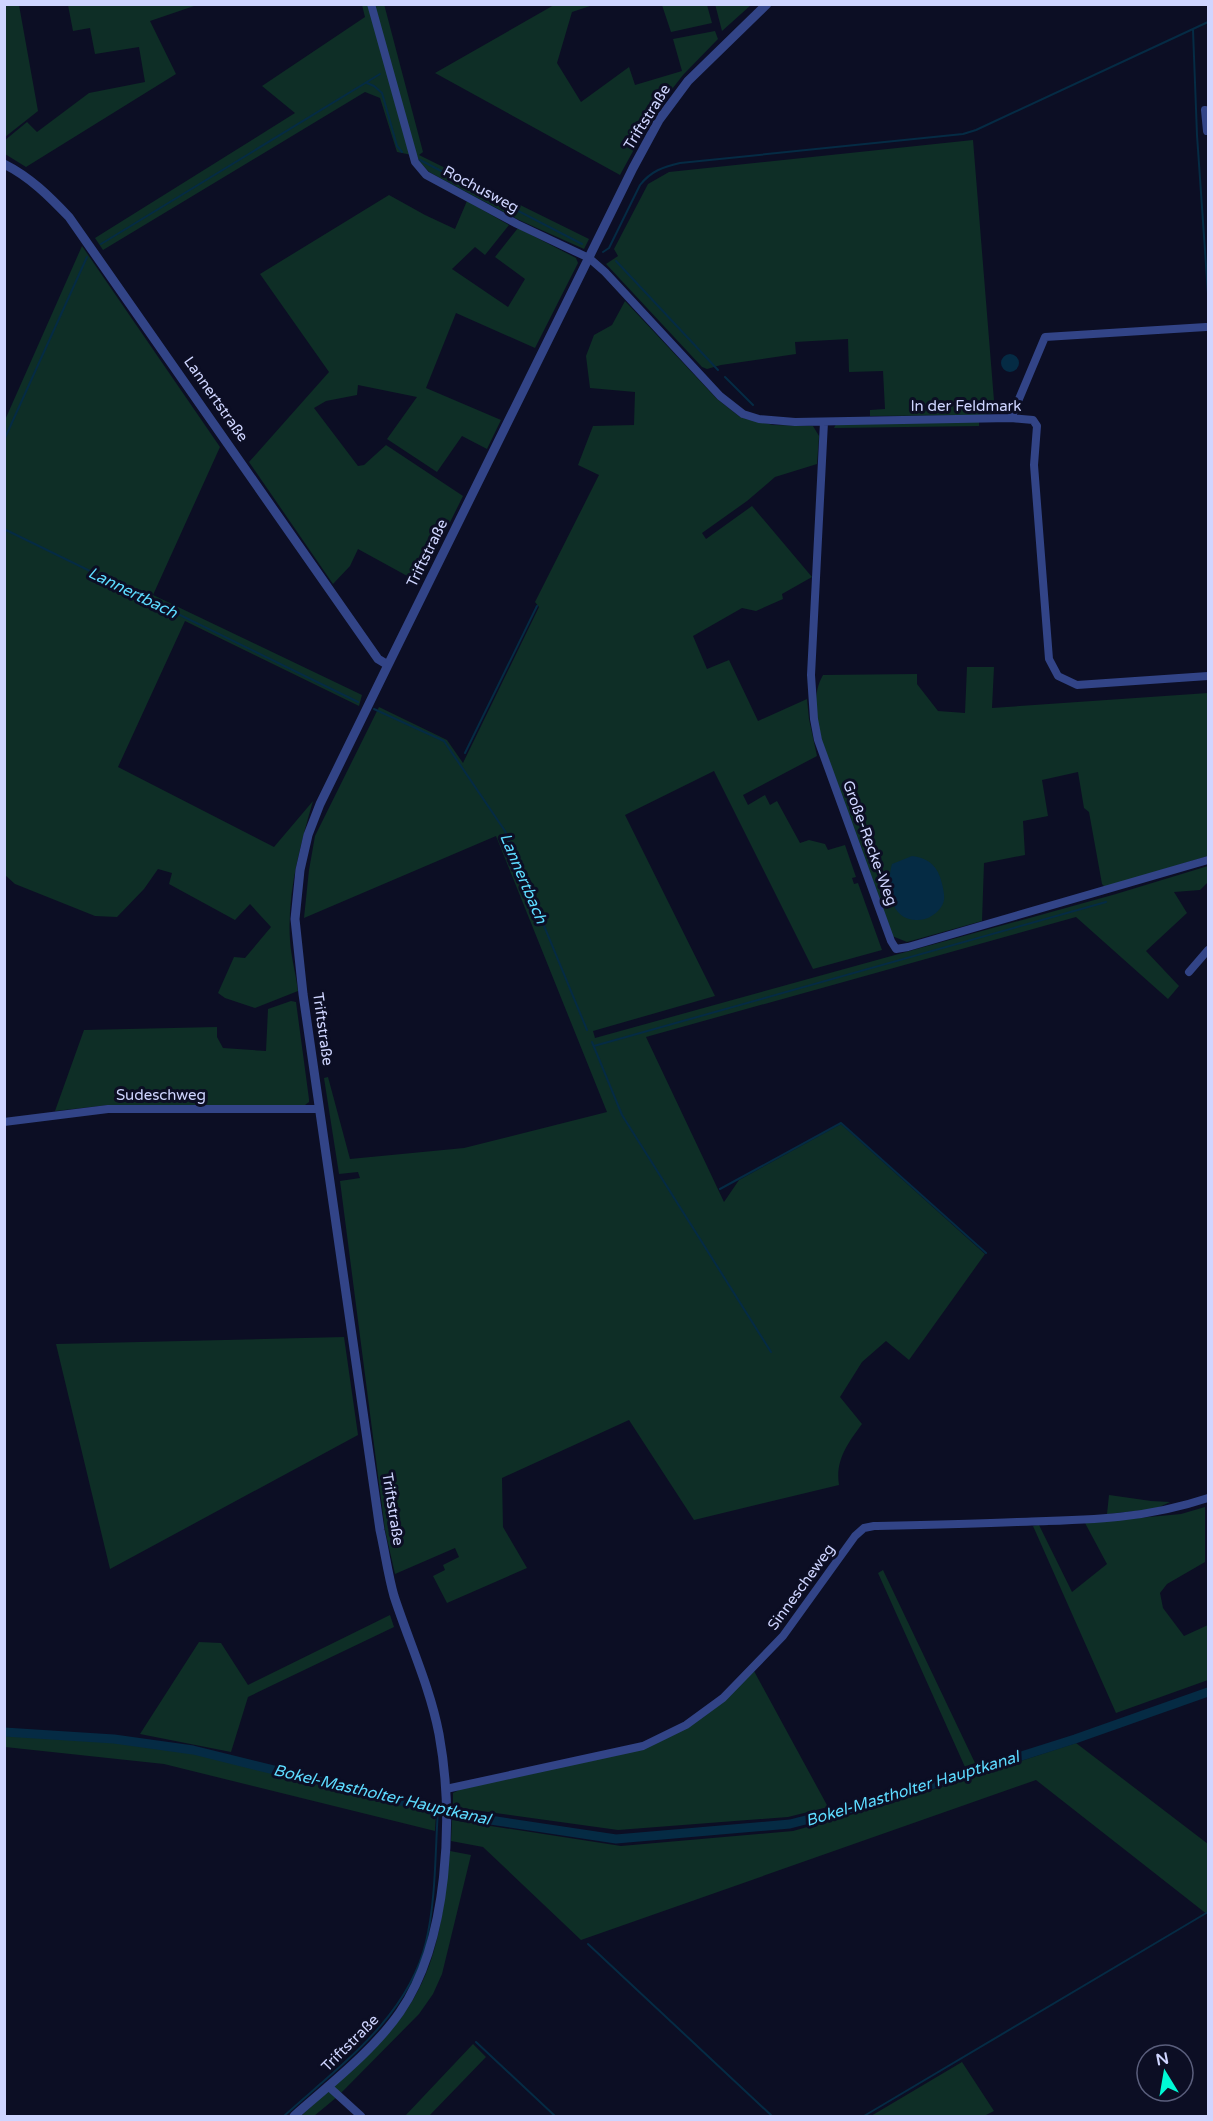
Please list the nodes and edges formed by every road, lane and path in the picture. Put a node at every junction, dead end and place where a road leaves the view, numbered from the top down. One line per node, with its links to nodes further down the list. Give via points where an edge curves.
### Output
1 (371, 4): 6 (street, Rochusweg, via 420,169)
2 (767, 4): 6 (street, Triftstraße, via 688,81 659,120)
3 (1205, 110): 4 (street)
4 (1209, 131)
5 (4, 164): 10 (street, Lannertstraße, via 46,192 69,217 378,659)
6 (588, 258): 9 (street, In der Feldmark, via 720,396 743,414 774,422); 10 (street, Triftstraße)
7 (1206, 327): 8 (street, via 1045,337)
8 (1011, 418): 9 (street, In der Feldmark); 11 (street, In der Feldmark, via 1033,420 1037,426 1034,465 1049,659 1058,676 1077,685)
9 (824, 422): 12 (street, Große-Recke-Weg, via 812,675 814,719 818,740 896,949)
10 (388, 665): 15 (street, Triftstraße, via 320,804 300,870 296,941)
11 (1209, 676)
12 (1209, 860)
13 (1209, 950): 14 (street)
14 (1189, 972)
15 (319, 1108): 16 (street, Sudeschweg, via 108,1109); 18 (street, Triftstraße, via 380,1530 394,1594 439,1734)
16 (4, 1122)
17 (1209, 1498): 18 (street, Sinnescheweg, via 1128,1517 864,1528 783,1636 723,1698 686,1725 634,1749)
18 (446, 1793): 19 (street, Triftstraße, via 438,1913 420,1977 384,2034)
19 (328, 2086): 20 (street, Triftstraße); 21 (street)
20 (294, 2116)
21 (361, 2116)

